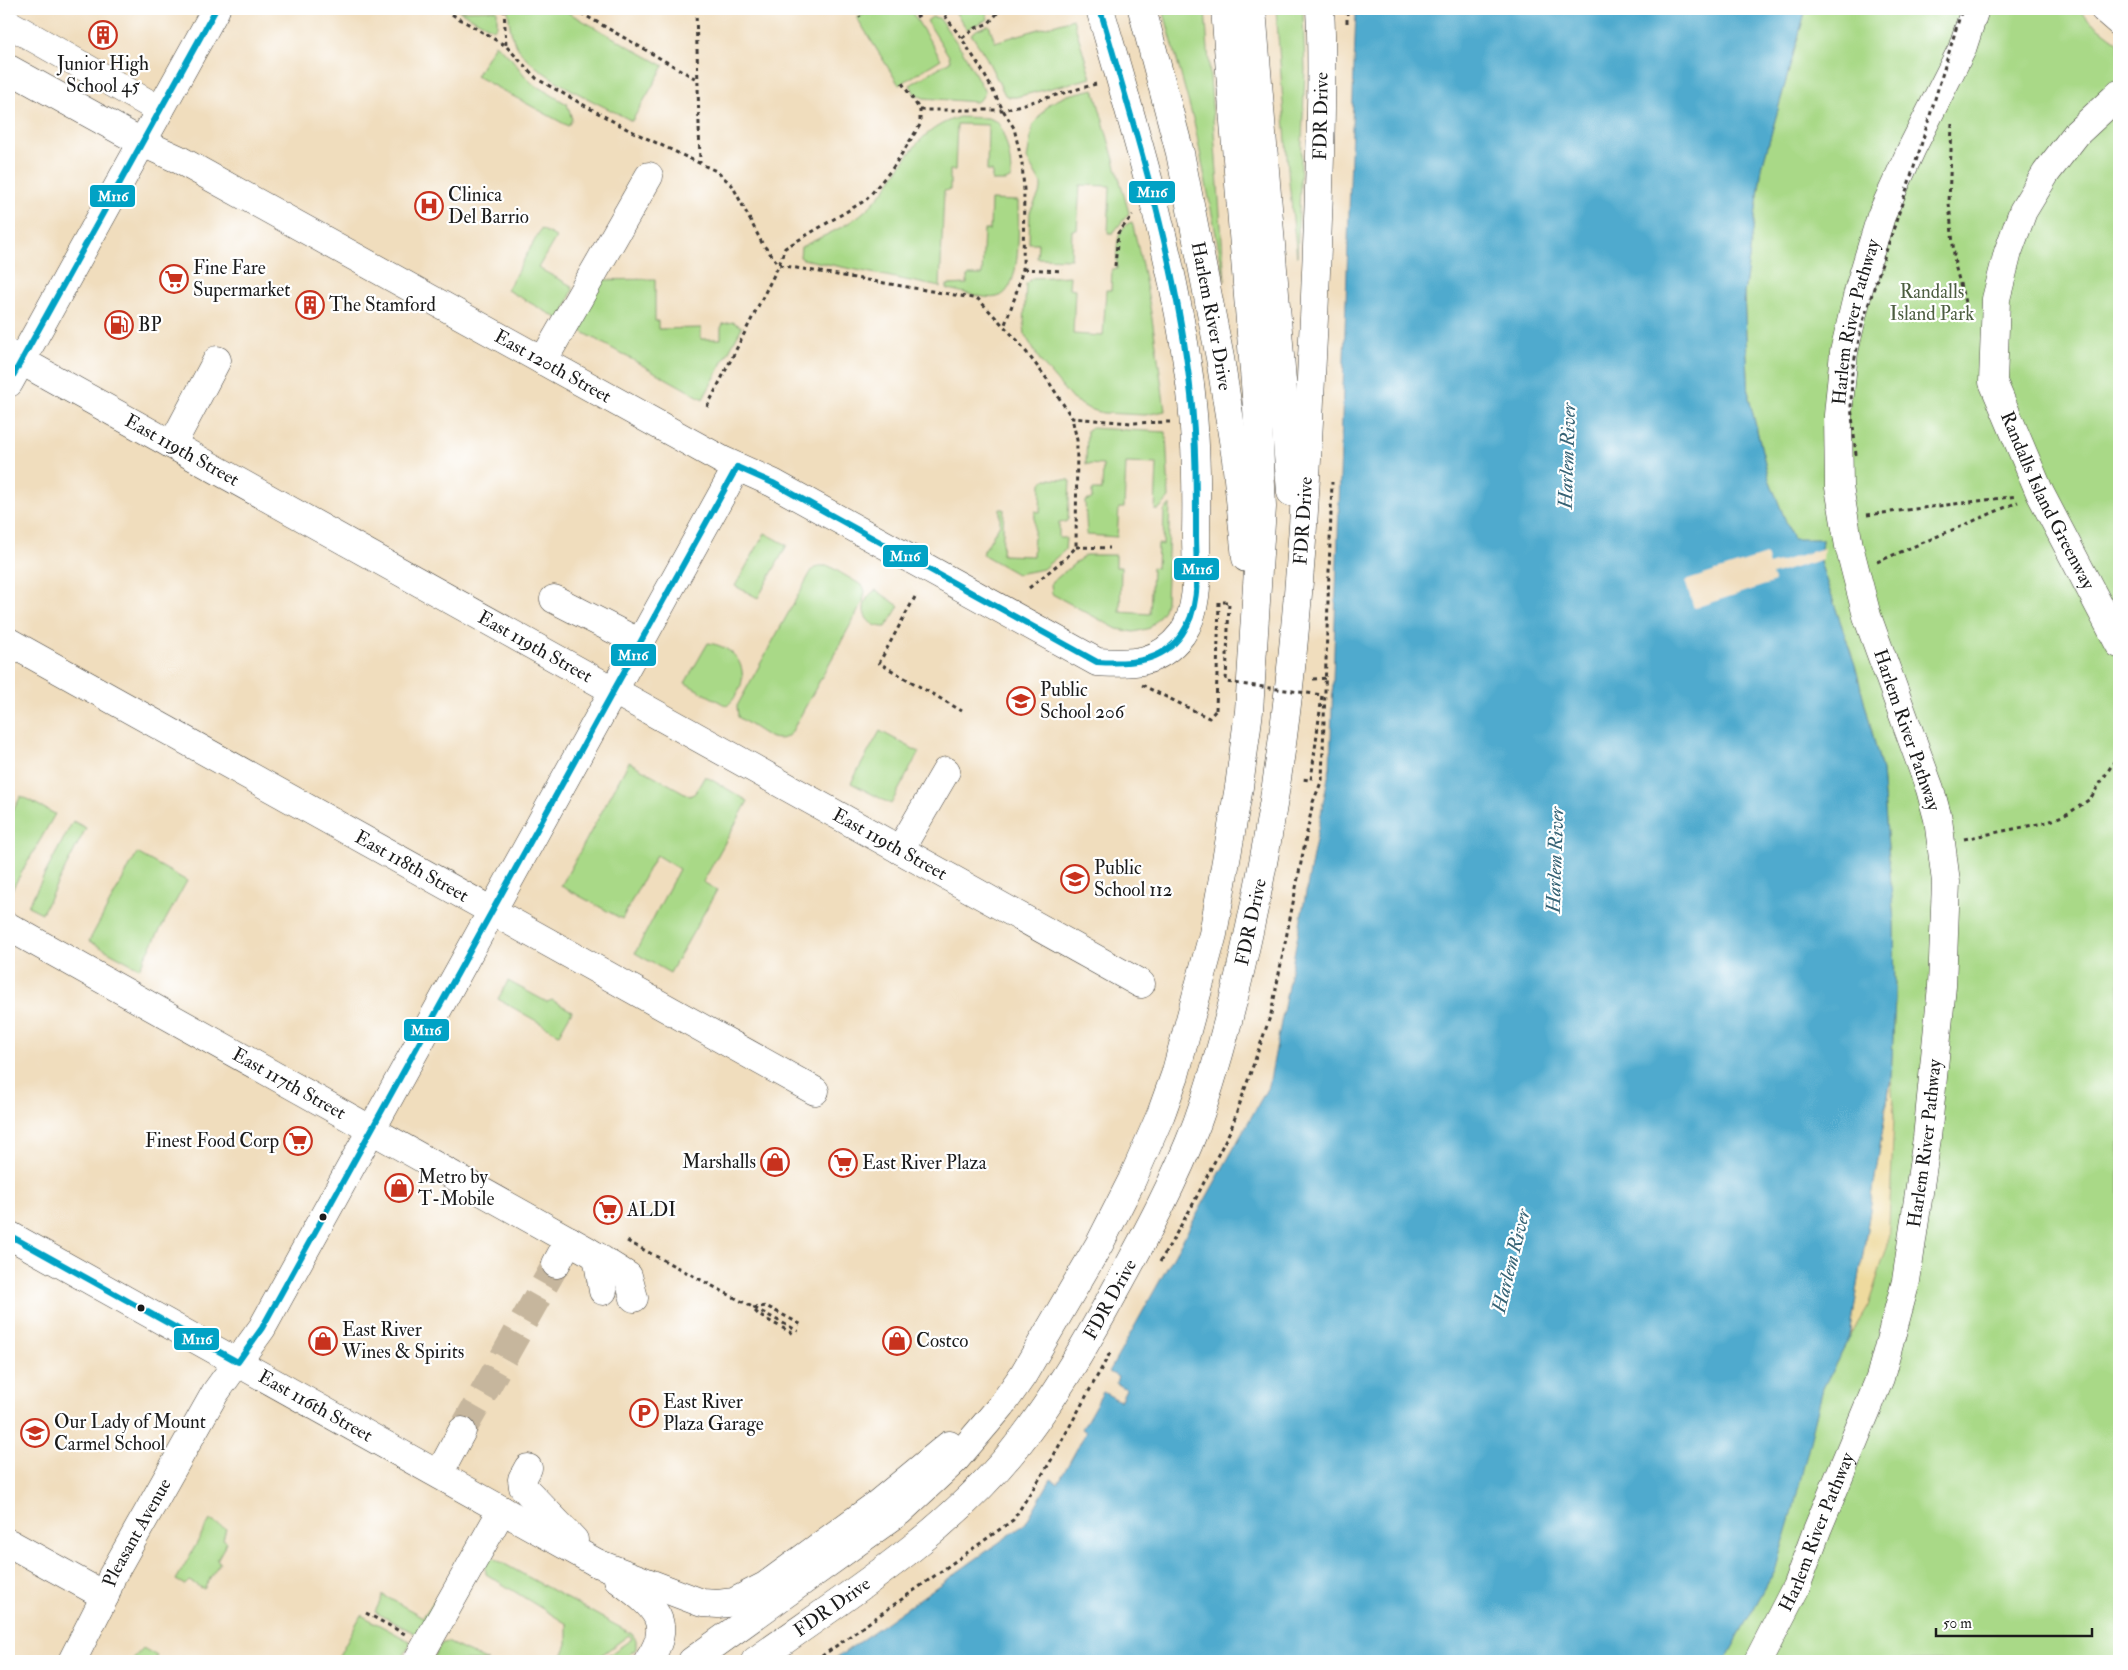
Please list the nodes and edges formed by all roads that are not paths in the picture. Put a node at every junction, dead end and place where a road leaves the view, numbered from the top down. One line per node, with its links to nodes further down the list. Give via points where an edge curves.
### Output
1 (216, 9): 13 (main road)
2 (1100, 9): 20 (main road, East 120th Street, via 1150,182 1172,276 1189,378 1196,499 1196,576 1190,617 1182,633 1155,658 1132,663 1097,662 773,483)
3 (1142, 9): 23 (main road, Harlem River Drive, via 1180,153 1220,358 1236,459)
4 (1225, 9): 23 (main road, via 1262,507)
5 (1252, 9): 21 (main road)
6 (1320, 9): 21 (main road, FDR Drive, via 1322,64 1317,251)
7 (1975, 9): 53 (main road, Harlem River Pathway, via 1962,48 1882,216 1859,288 1840,382 1839,459 1843,518 1868,616 1930,789 1938,819 1946,882 1942,986 1927,1138 1906,1281 1880,1378 1796,1587)
8 (2104, 9): 9 (main road)
9 (2119, 22)
10 (9, 24): 13 (main road)
11 (9, 69): 14 (main road, East 120th Street)
12 (2119, 94): 26 (main road, Randalls Island Greenway, via 2077,133 2046,173 2023,211 1996,299 1993,382 2040,493)
13 (160, 110): 14 (main road)
14 (143, 143): 17 (main road, East 120th Street, via 178,159); 18 (main road)
15 (649, 176): 17 (main road)
16 (217, 360): 19 (main road)
17 (543, 361): 20 (main road, East 120th Street)
18 (13, 366): 19 (main road, East 119th Street)
19 (172, 445): 27 (main road, East 119th Street)
20 (737, 467): 25 (main road, Pleasant Avenue)
21 (1299, 594): 52 (main road, FDR Drive, via 1270,831 1242,968 1211,1080 1167,1194 1075,1362 1008,1456 957,1511 928,1535)
22 (554, 599): 25 (main road)
23 (1253, 629): 40 (main road, FDR Drive, via 1249,712 1227,859 1213,934 1175,1075 1136,1172 1100,1243 1023,1376)
24 (9, 642): 30 (main road, East 118th Street)
25 (640, 643): 27 (main road, Pleasant Avenue)
26 (2119, 644)
27 (614, 691): 29 (main road, East 119th Street); 30 (main road, Pleasant Avenue)
28 (946, 771): 29 (main road)
29 (900, 850): 32 (main road, East 119th Street)
30 (492, 910): 33 (main road, East 118th Street); 34 (main road, Pleasant Avenue)
31 (9, 927): 34 (main road, East 117th Street)
32 (1141, 984)
33 (815, 1091)
34 (373, 1129): 35 (main road, East 117th Street); 39 (main road, Pleasant Avenue, via 262,1328)
35 (560, 1234): 37 (main road); 38 (main road, East 117th Street)
36 (9, 1235): 39 (main road, East 116th Street)
37 (556, 1264)
38 (614, 1280)
39 (238, 1362): 43 (main road, East 116th Street); 47 (main road, Pleasant Avenue, via 215,1392 112,1576)
40 (1002, 1405): 46 (main road, via 876,1505 765,1586 734,1602 702,1603); 51 (main road, FDR Drive, via 955,1460 899,1512)
41 (462, 1431): 43 (main road)
42 (528, 1468): 46 (main road, via 522,1479 523,1488)
43 (439, 1474): 44 (main road, East 116th Street)
44 (502, 1510): 46 (main road, East 116th Street); 48 (main road)
45 (9, 1543): 47 (main road)
46 (595, 1562): 50 (main road, via 651,1606 660,1619 658,1645)
47 (105, 1596): 49 (main road, Pleasant Avenue)
48 (421, 1653)
49 (72, 1661)
50 (648, 1661)
51 (692, 1661)
52 (755, 1661)
53 (1758, 1661)

